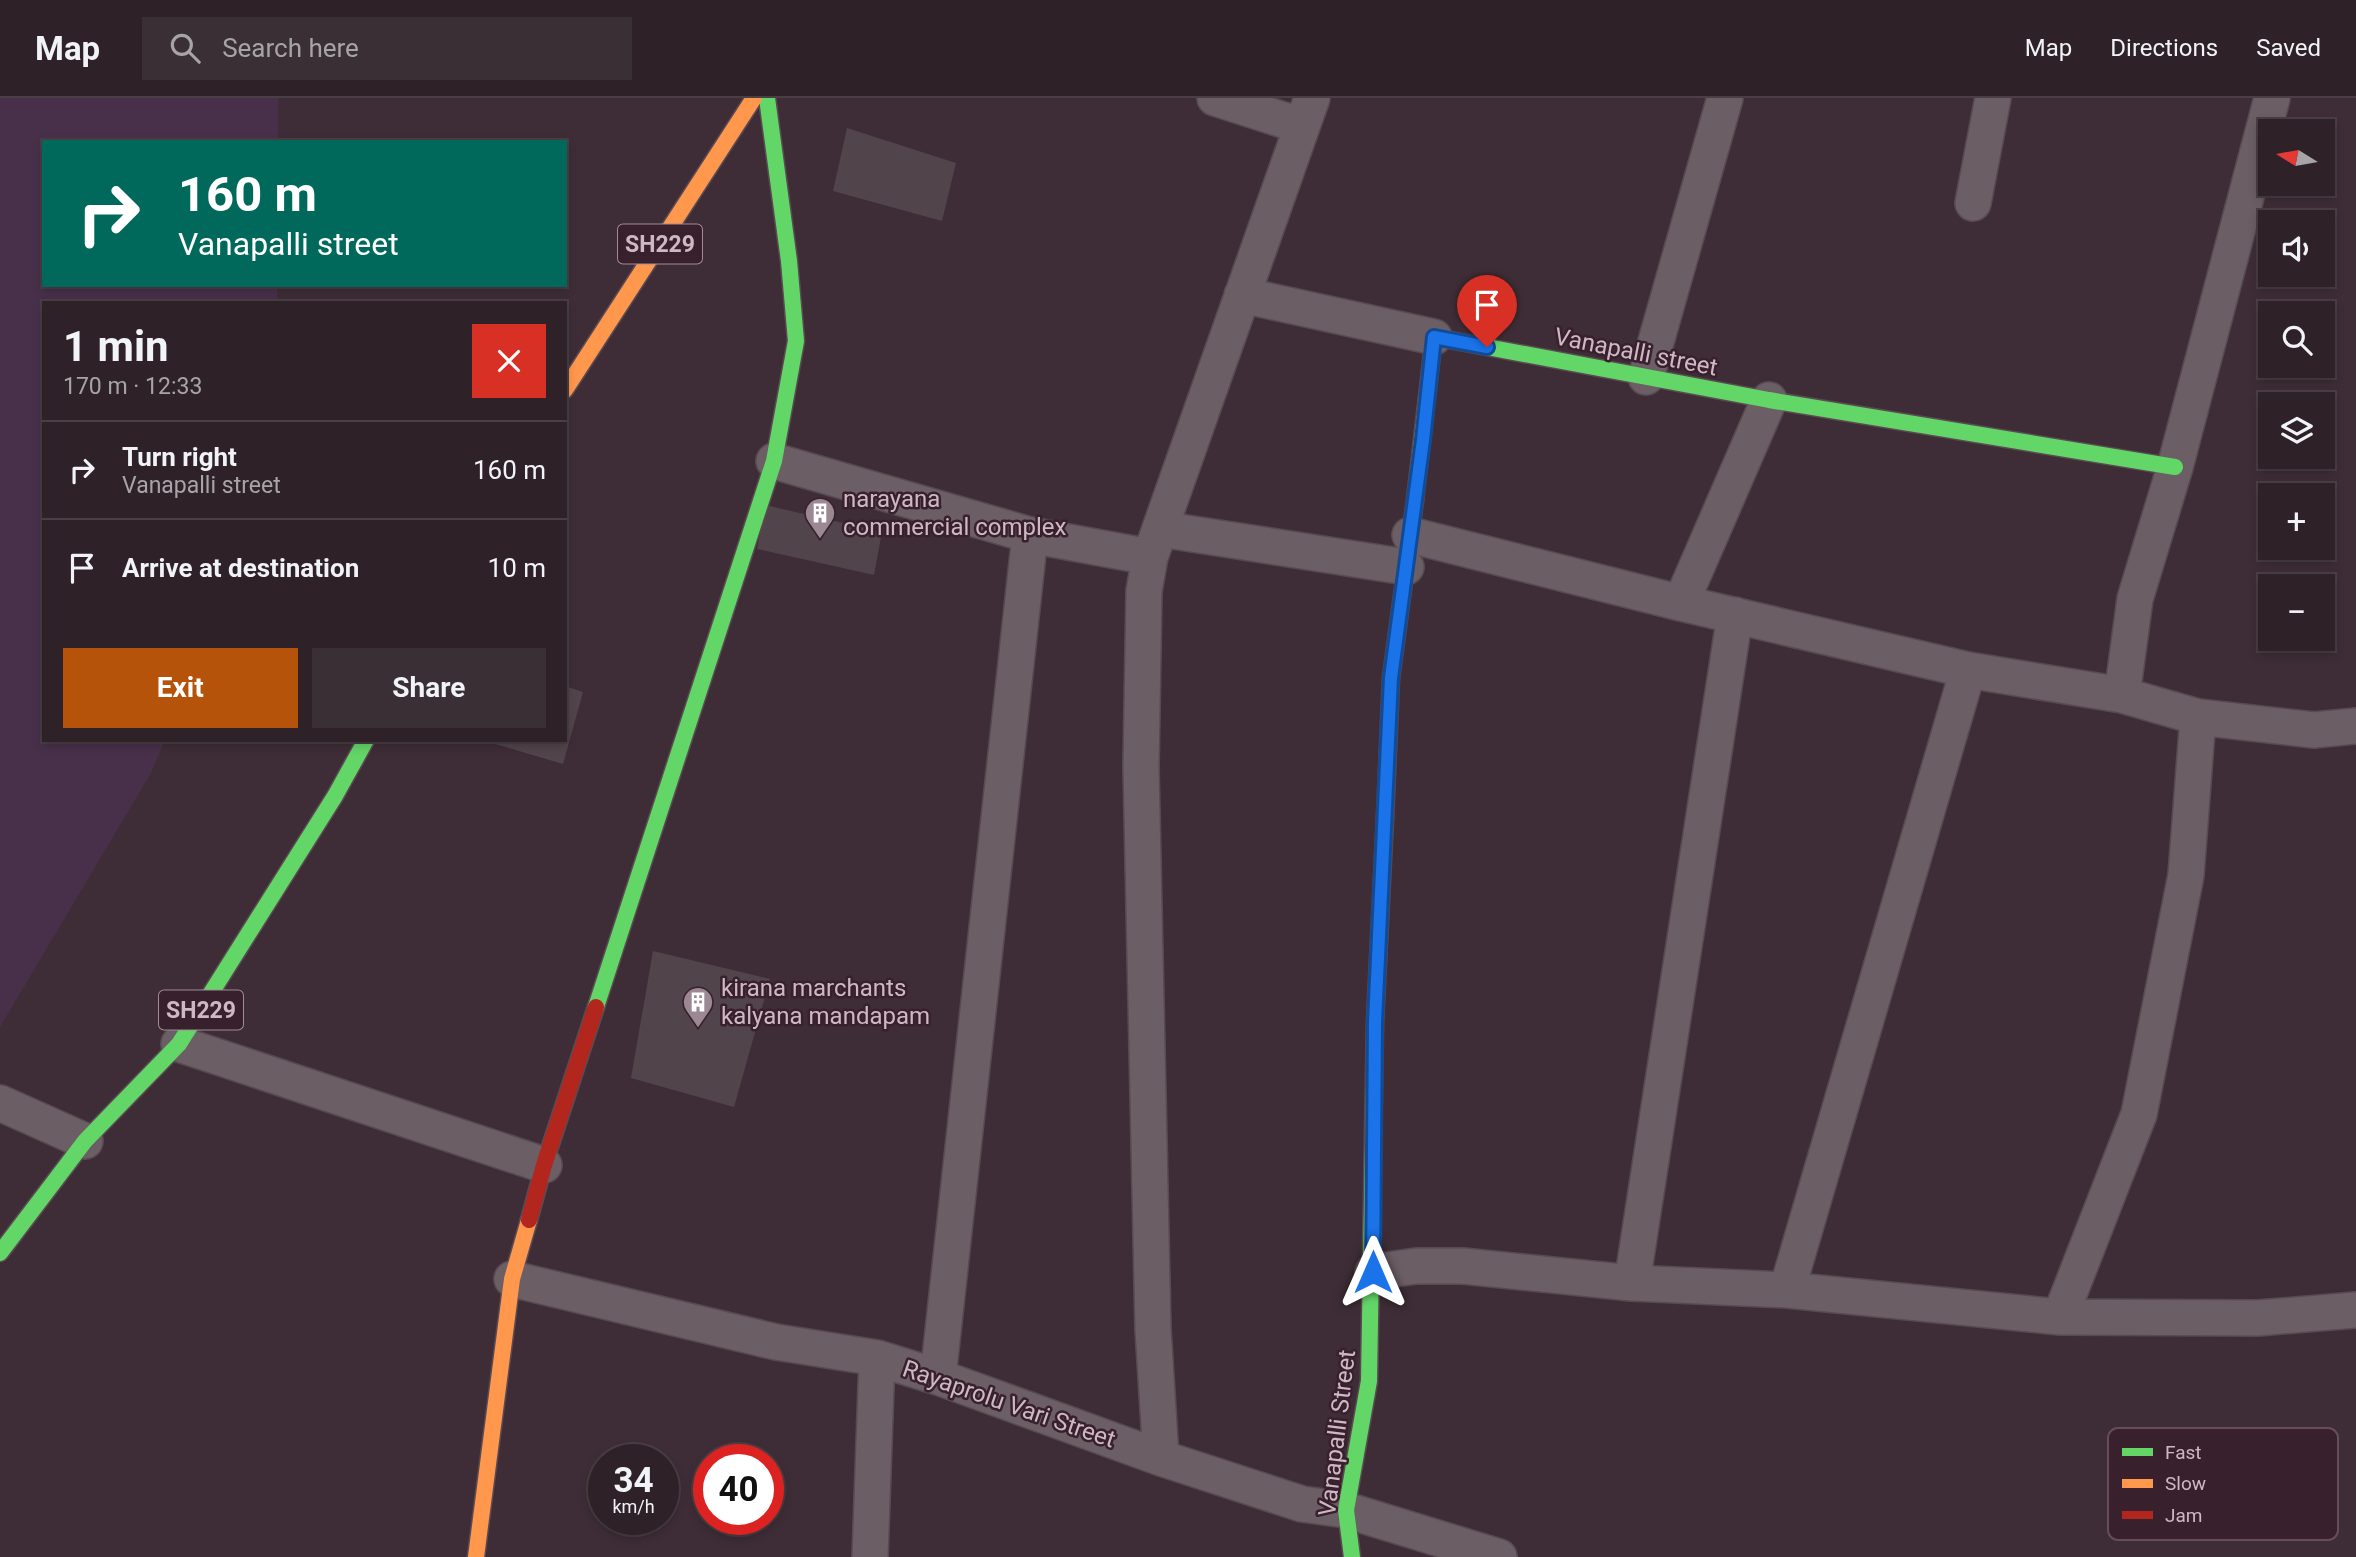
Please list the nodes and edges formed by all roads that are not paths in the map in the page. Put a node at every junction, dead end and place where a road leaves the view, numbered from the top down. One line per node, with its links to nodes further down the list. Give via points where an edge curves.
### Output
1 (754, 98): 12 (street, SH229)
2 (766, 98): 14 (street, via 796,341)
3 (1215, 98): 7 (street)
4 (1725, 98): 11 (street)
5 (1993, 98): 8 (street)
6 (2272, 98): 15 (street)
7 (1307, 112): 9 (street)
8 (1973, 202)
9 (1242, 295): 10 (street); 17 (street)
10 (1434, 337): 11 (street, Vanapalli street); 18 (street)
11 (1646, 377): 13 (street, Vanapalli street)
12 (567, 387)
13 (1769, 400): 15 (street, Vanapalli street); 19 (street)
14 (774, 461): 16 (street); 29 (street)
15 (2175, 467): 22 (street, via 2135,598)
16 (1030, 535): 17 (street); 38 (street)
17 (1155, 543): 18 (street); 39 (street, via 1144,591 1141,767 1153,1329)
18 (1408, 551): 19 (street); 31 (street, via 1391,678 1381,869)
19 (1681, 603): 20 (street)
20 (1735, 615): 21 (street); 33 (street)
21 (1968, 670): 22 (street); 34 (street)
22 (2122, 695): 23 (street)
23 (2198, 717): 24 (street, via 2315,730); 36 (street, via 2186,875 2140,1114)
24 (2356, 726)
25 (365, 742): 26 (street, SH229)
26 (179, 1044): 28 (street, SH229); 29 (street)
27 (0, 1103): 28 (street)
28 (85, 1140): 30 (street, SH229)
29 (544, 1164): 32 (street)
30 (0, 1253)
31 (1373, 1272): 33 (street, via 1462,1265); 40 (street, Vanapalli Street, via 1369,1381)
32 (512, 1279): 37 (street, Rayaprolu Vari Street, via 776,1342); 41 (street)
33 (1632, 1283): 34 (street)
34 (1787, 1290): 36 (street)
35 (2356, 1310): 36 (street, via 2258,1318)
36 (2060, 1317)
37 (877, 1358): 38 (street, Rayaprolu Vari Street); 42 (street)
38 (938, 1377): 39 (street, Rayaprolu Vari Street)
39 (1161, 1458): 40 (street, Rayaprolu Vari Street, via 1302,1504)
40 (1346, 1510): 43 (street, Vanapalli Street); 44 (street, Rayaprolu Vari Street)
41 (476, 1557)
42 (870, 1557)
43 (1353, 1557)
44 (1499, 1557)

